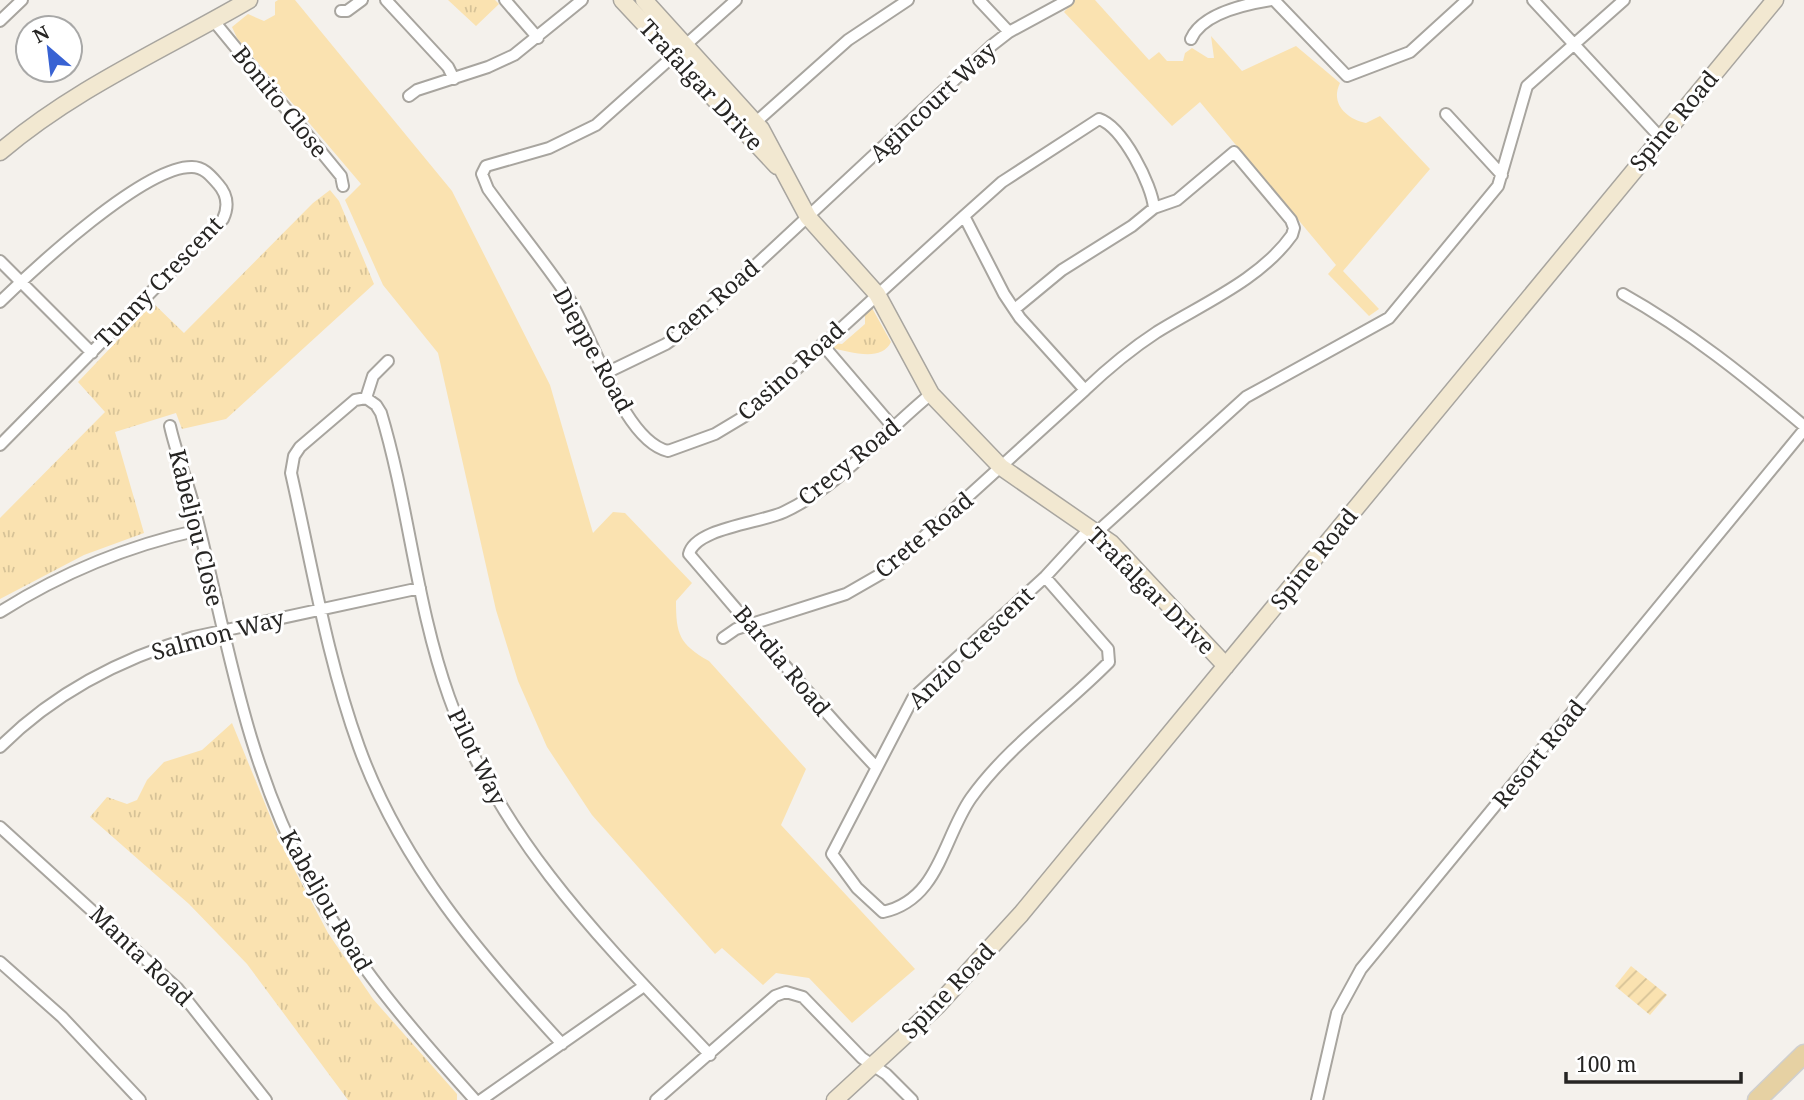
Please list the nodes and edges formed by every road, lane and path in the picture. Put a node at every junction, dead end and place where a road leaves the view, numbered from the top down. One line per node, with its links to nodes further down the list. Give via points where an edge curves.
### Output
1 (22, 0): 20 (street)
2 (362, 0): 18 (street)
3 (386, 0): 26 (street)
4 (505, 0): 22 (street)
5 (582, 0): 22 (street)
6 (622, 0): 25 (main road, Trafalgar Drive)
7 (644, 0): 25 (main road, Trafalgar Drive)
8 (736, 0): 25 (street)
9 (908, 0): 29 (street, via 856,33)
10 (979, 0): 21 (street)
11 (1068, 0): 21 (street, Agincourt Way)
12 (1273, 0): 13 (street, via 1347,76 1410,52); 23 (street, via 1217,17 1195,30)
13 (1467, 0)
14 (1533, 0): 24 (street)
15 (1623, 0): 24 (street, Anzio Crescent)
16 (1774, 0): 30 (main road, Spine Road)
17 (238, 3): 19 (main road)
18 (341, 11)
19 (213, 20): 31 (main road, via 97,83); 34 (street, Bonito Close, via 337,172)
20 (0, 21)
21 (1009, 32): 37 (street, Agincourt Way)
22 (538, 38): 26 (street, via 514,55)
23 (1191, 39)
24 (1573, 44): 30 (street); 33 (street, Anzio Crescent, via 1524,91)
25 (680, 51): 29 (main road, Trafalgar Drive); 32 (main road, Trafalgar Drive, via 745,135); 47 (street, Dieppe Road, via 596,125 549,148 486,166 482,178 567,297)
26 (454, 79): 27 (street)
27 (408, 96)
28 (1446, 114): 33 (street)
29 (756, 122): 32 (main road, Trafalgar Drive)
30 (1659, 136): 67 (main road, Spine Road)
31 (0, 152)
32 (782, 170): 37 (main road, Trafalgar Drive)
33 (1502, 175): 57 (street, Anzio Crescent, via 1498,186 1390,318 1246,397)
34 (343, 186)
35 (1154, 208): 36 (street, Casino Road, via 1153,193 1137,162 1100,119 1009,177); 43 (street, via 1062,270); 48 (street, Crete Road, via 1177,200 1234,152 1294,228 1287,242 1261,266 1154,334)
36 (964, 216): 40 (street, Casino Road); 43 (street, via 1004,294)
37 (808, 217): 40 (main road, Trafalgar Drive); 47 (street, Caen Road, via 686,330)
38 (0, 261): 39 (street)
39 (20, 282): 42 (street, Tunny Crescent); 45 (street); 45 (street, Tunny Crescent, via 80,229 156,180 184,168 208,173 226,198 223,219)
40 (877, 294): 44 (street, Casino Road); 49 (main road, Trafalgar Drive)
41 (1623, 294): 53 (street, via 1676,324 1736,368)
42 (0, 302)
43 (1016, 308): 48 (street)
44 (822, 344): 52 (street); 55 (street, Casino Road, via 745,416 715,435 675,450)
45 (92, 353): 54 (street, Tunny Crescent)
46 (387, 361): 50 (street, via 373,376)
47 (606, 373): 55 (street, Dieppe Road, via 622,406)
48 (1084, 390): 56 (street, Crete Road)
49 (931, 394): 52 (street, Crecy Road); 56 (main road, Trafalgar Drive)
50 (366, 398): 61 (street, Pilot Way, via 376,405 385,427); 62 (street, via 346,405 300,447 292,463)
51 (170, 426): 58 (street, Kabeljou Close)
52 (893, 427): 59 (street, Crecy Road, via 804,501 764,520 713,533 693,544)
53 (1804, 428): 86 (street, Resort Road, via 1361,969 1337,1013)
54 (0, 445)
55 (660, 450)
56 (1001, 467): 57 (main road, Trafalgar Drive); 64 (street, Crete Road, via 886,571 846,594)
57 (1094, 529): 60 (street, Anzio Crescent); 67 (main road, Trafalgar Drive)
58 (200, 530): 63 (street, via 127,549 78,568); 65 (street, Kabeljou Close)
59 (689, 554): 64 (street, Bardia Road)
60 (1045, 577): 71 (street, Anzio Crescent, via 913,698); 71 (street, Anzio Crescent, via 1108,649 1109,662 981,784 921,891 907,903 883,912 831,854)
61 (420, 588): 62 (street, Salmon Way); 74 (street, Pilot Way, via 449,697 497,801 550,880)
62 (321, 610): 65 (street, Salmon Way); 75 (street, via 360,750 422,873 471,943)
63 (0, 612)
64 (751, 625): 66 (street, Crete Road); 71 (street, Bardia Road, via 784,668)
65 (222, 631): 69 (street, Salmon Way, via 179,641 118,665 49,705); 81 (street, Kabeljou Road, via 261,772 307,877 373,981)
66 (723, 638)
67 (1226, 666): 78 (main road, Spine Road, via 980,961)
68 (0, 729): 69 (street)
69 (9, 738): 70 (street, Salmon Way)
70 (0, 747)
71 (876, 767)
72 (0, 827): 80 (street, Manta Road, via 178,989)
73 (0, 962): 79 (street, via 62,1017)
74 (645, 986): 75 (street); 77 (street, Pilot Way)
75 (562, 1044): 82 (street)
76 (1804, 1054): 87 (main road)
77 (710, 1055): 78 (street, via 775,996 793,993 803,997); 83 (street)
78 (873, 1066): 84 (main road, Spine Road); 85 (street)
79 (140, 1100)
80 (267, 1100)
81 (475, 1100)
82 (481, 1100)
83 (656, 1100)
84 (835, 1100)
85 (912, 1100)
86 (1317, 1100)
87 (1757, 1100)

